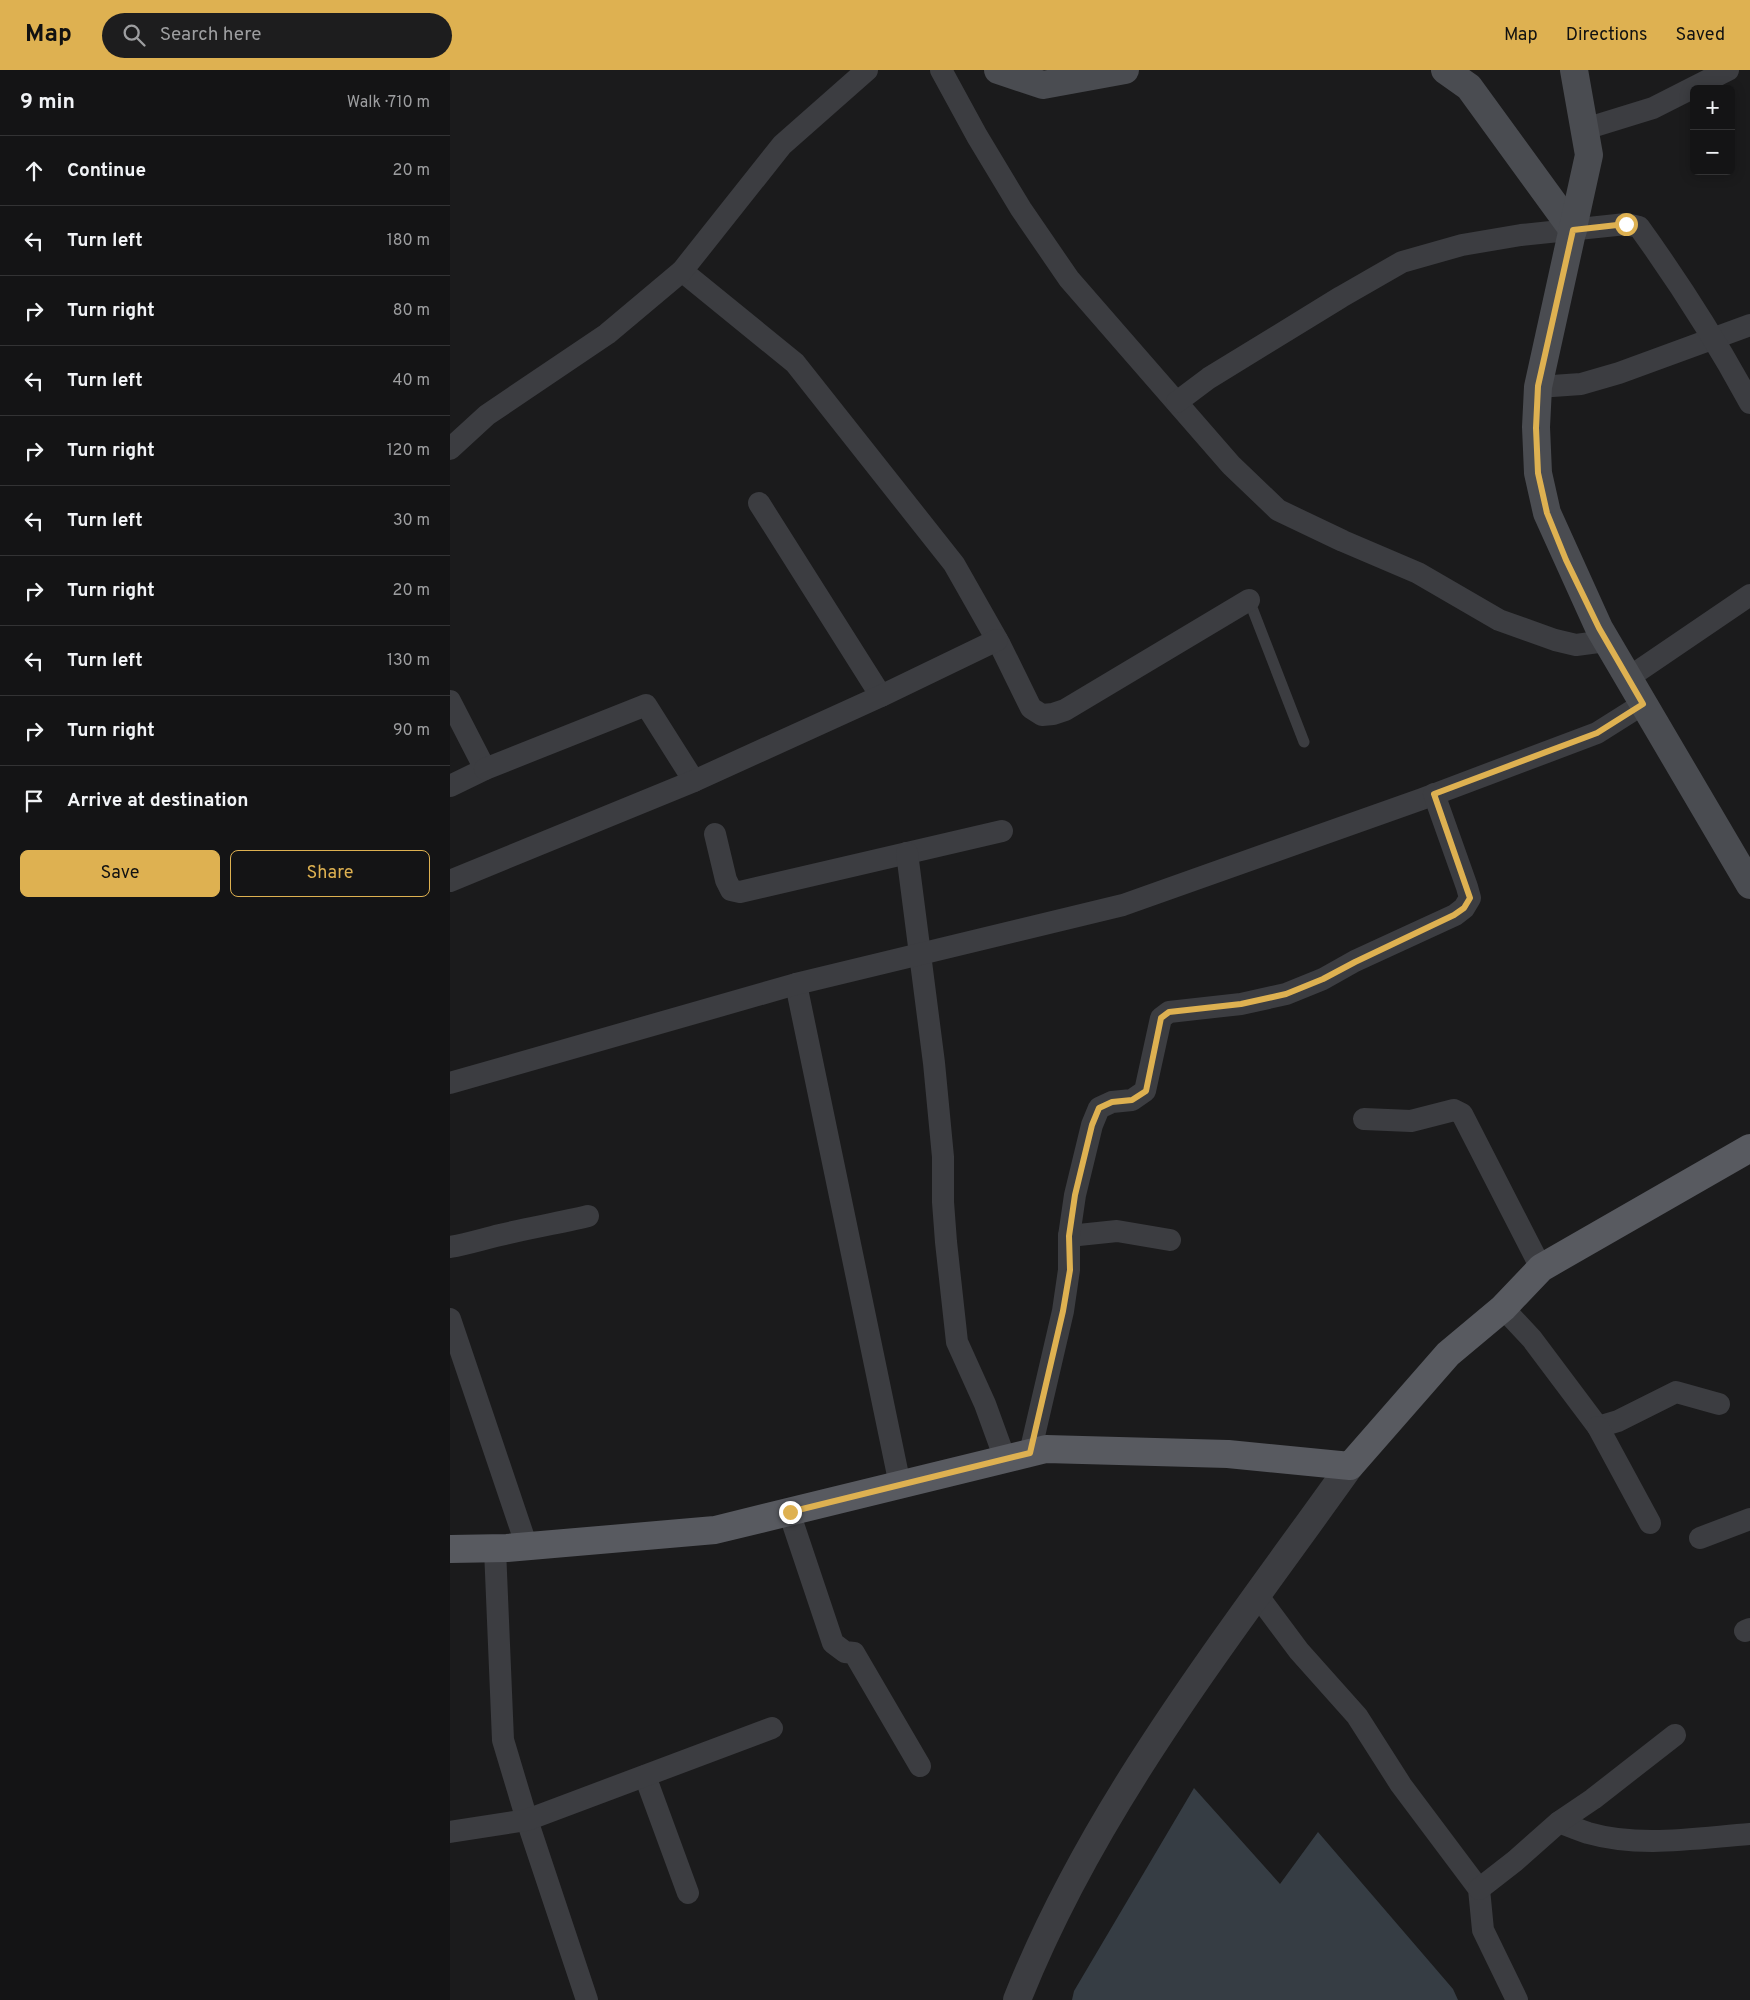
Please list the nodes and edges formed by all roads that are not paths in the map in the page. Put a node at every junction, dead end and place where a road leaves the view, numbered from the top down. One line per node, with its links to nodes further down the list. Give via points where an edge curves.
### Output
1 (867, 70): 10 (street, via 782,145)
2 (941, 70): 14 (street, via 1021,209 1068,279)
3 (998, 70): 4 (main road, via 1044,85)
4 (1126, 70)
5 (1445, 70): 9 (main road, via 1470,88)
6 (1574, 70): 8 (main road)
7 (1728, 70): 8 (street, via 1653,108)
8 (1585, 129): 9 (main road, via 1589,155)
9 (1573, 230): 12 (street, via 1626,224 1640,227 1701,317); 13 (main road); 14 (street, via 1462,245 1402,262 1209,378)
10 (682, 271): 16 (street, via 607,334 487,415); 20 (street, via 795,363 954,564)
11 (1750, 325): 12 (street)
12 (1712, 339): 13 (street, via 1581,384); 15 (street)
13 (1538, 386): 21 (main road, via 1538,464 1547,513)
14 (1177, 402): 21 (street, via 1231,465 1278,510 1418,573 1499,620 1576,645)
15 (1750, 403)
16 (450, 448)
17 (759, 503): 23 (street)
18 (1249, 600): 20 (street, via 1065,710 1053,714 1042,715 1032,708); 26 (lane)
19 (1747, 603): 22 (street)
20 (997, 640): 23 (street)
21 (1606, 641): 22 (main road)
22 (1628, 678): 25 (main road)
23 (881, 696): 28 (street)
24 (450, 701): 27 (street)
25 (1643, 704): 30 (street, via 1597,733); 35 (main road)
26 (1304, 742)
27 (485, 769): 28 (street, via 646,705); 29 (street)
28 (694, 781): 34 (street)
29 (450, 786)
30 (1434, 794): 36 (street, via 1123,905); 42 (street, via 1470,898 1464,908 1323,979 1286,994 1241,1004 1169,1012 1161,1018 1146,1091 1132,1100 1112,1102 1099,1108 1095,1117 1075,1195)
31 (1002, 831): 33 (street)
32 (715, 834): 33 (street, via 726,880 731,890 740,892)
33 (907, 853): 36 (street)
34 (450, 881)
35 (1750, 885)
36 (920, 953): 37 (street); 50 (street, via 943,1157 943,1202 957,1342 985,1404)
37 (796, 984): 38 (street); 52 (street)
38 (450, 1082)
39 (1364, 1119): 45 (street, via 1411,1121 1454,1110 1462,1114)
40 (1750, 1148): 45 (main road)
41 (588, 1216): 44 (street)
42 (1069, 1236): 43 (street, via 1117,1231); 50 (street, via 1070,1270 1063,1311)
43 (1170, 1240)
44 (450, 1247)
45 (1542, 1268): 46 (main road)
46 (1503, 1308): 49 (street, via 1532,1338); 51 (main road, via 1448,1354)
47 (450, 1319): 57 (street)
48 (1719, 1404): 49 (street, via 1676,1392 1618,1421)
49 (1598, 1426): 55 (street)
50 (1018, 1456): 51 (main road, via 1046,1449 1228,1454); 52 (main road)
51 (1350, 1466): 60 (street)
52 (900, 1485): 53 (main road)
53 (790, 1512): 57 (main road, via 715,1530); 63 (street, via 833,1643 845,1652 854,1653)
54 (1750, 1519): 56 (street)
55 (1650, 1523)
56 (1700, 1538)
57 (527, 1547): 58 (main road)
58 (495, 1548): 59 (main road); 65 (street, via 503,1740)
59 (450, 1549)
60 (1258, 1596): 69 (street, via 1299,1651 1357,1716 1401,1785); 72 (street, via 1171,1716 1088,1853 1035,1954)
61 (772, 1728): 64 (street)
62 (1675, 1735): 66 (street)
63 (920, 1766)
64 (646, 1776): 65 (street); 70 (street)
65 (527, 1820): 67 (street); 71 (street)
66 (1559, 1822): 68 (street, via 1588,1833 1642,1840); 69 (street)
67 (450, 1832)
68 (1750, 1834)
69 (1479, 1889): 73 (street, via 1482,1930)
70 (688, 1893)
71 (587, 2000)
72 (1017, 2000)
73 (1517, 2000)

